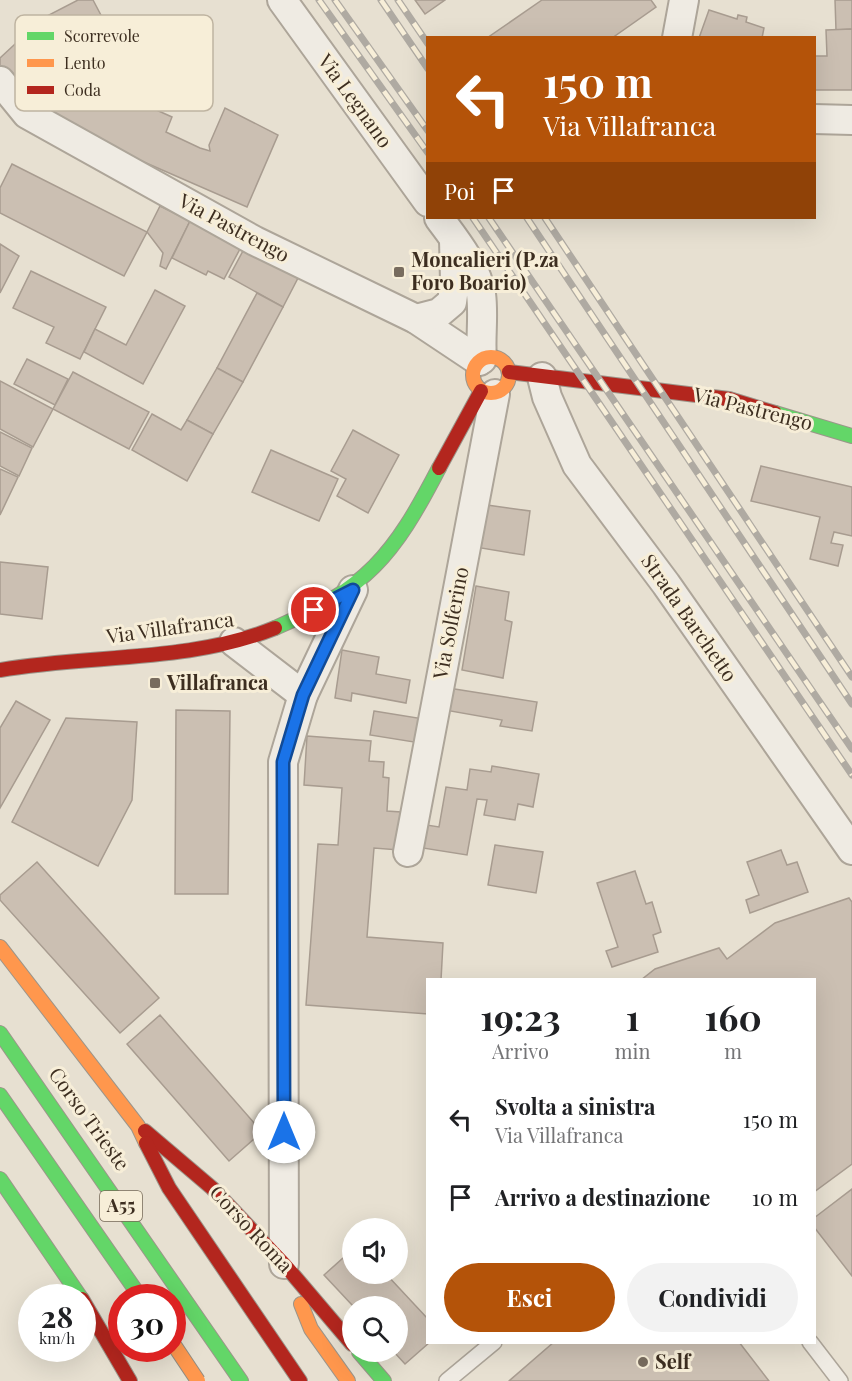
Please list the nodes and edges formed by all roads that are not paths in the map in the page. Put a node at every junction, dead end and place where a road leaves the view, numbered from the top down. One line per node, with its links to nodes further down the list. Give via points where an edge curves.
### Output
1 (282, 0): 9 (street, Via Legnano)
2 (684, 0): 3 (street)
3 (677, 36)
4 (0, 81): 5 (street, Via Pastrengo)
5 (15, 99)
6 (25, 111): 11 (street, Via Pastrengo, via 255,241)
7 (816, 119): 8 (street)
8 (852, 120)
9 (426, 199)
10 (446, 228): 11 (street, via 455,280 452,302 439,313); 12 (street, via 476,275 481,295)
11 (416, 319): 12 (street, Via Pastrengo)
12 (481, 360): 14 (main road, via 472,374 475,385); 14 (main road, Via Pastrengo, via 491,356 501,360)
13 (542, 377): 14 (main road, Via Pastrengo); 15 (main road, Via Pastrengo, via 729,399); 22 (street, Strada Barchetto, via 577,465 666,584)
14 (495, 386): 16 (main road, Via Villafranca, via 455,431 439,473 415,515 377,566); 23 (street, Via Solferino)
15 (852, 436)
16 (353, 590): 17 (main road, Via Villafranca, via 294,620); 21 (street)
17 (234, 642): 19 (main road, Via Villafranca, via 168,653); 21 (street)
18 (0, 659): 19 (main road, Via Villafranca)
19 (33, 663): 20 (main road, Via Villafranca)
20 (0, 670)
21 (303, 695): 30 (street, via 283,762)
22 (852, 850)
23 (408, 852)
24 (0, 946): 28 (main road, Corso Roma)
25 (0, 1031): 44 (main road, A55); 45 (main road, Corso Trieste)
26 (0, 1078): 33 (main road)
27 (0, 1095): 32 (main road, A55)
28 (138, 1126): 30 (main road, Corso Roma, via 197,1173); 46 (main road, Corso Roma, via 169,1188)
29 (0, 1179): 31 (main road)
30 (284, 1263): 35 (main road, Corso Roma); 47 (main road, via 311,1329)
31 (72, 1284)
32 (131, 1284)
33 (141, 1284)
34 (96, 1322): 41 (main road)
35 (342, 1332)
36 (492, 1344): 49 (lane)
37 (812, 1344): 50 (lane)
38 (182, 1362): 42 (main road)
39 (185, 1362): 43 (main road, bridge)
40 (368, 1362): 48 (main road)
41 (130, 1381)
42 (191, 1381)
43 (198, 1381)
44 (241, 1381)
45 (248, 1381)
46 (300, 1381)
47 (348, 1381)
48 (384, 1381)
49 (447, 1381)
50 (840, 1381)

